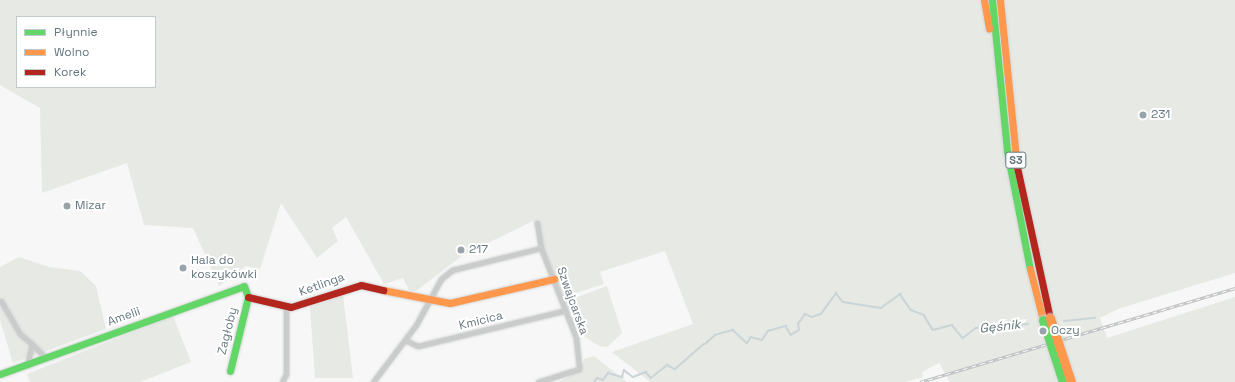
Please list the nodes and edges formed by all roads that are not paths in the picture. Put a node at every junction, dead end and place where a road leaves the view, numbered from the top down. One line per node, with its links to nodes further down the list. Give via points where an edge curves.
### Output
1 (984, 0): 4 (main road)
2 (992, 0): 4 (main road, S3)
3 (1000, 0): 13 (main road, S3, via 1017,166)
4 (996, 58): 13 (main road, S3, via 1016,203)
5 (537, 224): 6 (street, Szwajcarska)
6 (542, 248): 7 (street, Szwajcarska); 9 (street, via 463,264 441,279)
7 (554, 279): 9 (main road, Ketlinga, via 530,282 459,302); 12 (street, Szwajcarska)
8 (248, 297): 11 (main road, Ketlinga); 16 (main road, Amelii, via 246,287 238,288); 18 (main road, Zagłoby)
9 (428, 299): 11 (main road, Ketlinga, via 361,285 309,304); 14 (street)
10 (0, 301): 15 (street, via 20,334)
11 (286, 307): 20 (street, via 286,374)
12 (564, 311): 14 (street, Kmicica, via 418,346); 22 (street, Szwajcarska, via 576,338 578,369)
13 (1047, 319): 23 (main road, S3, bridge); 24 (main road, S3, bridge)
14 (405, 340): 21 (street)
15 (32, 344): 16 (street); 17 (street)
16 (46, 358): 17 (main road, Amelii)
17 (27, 365): 19 (main road, Amelii)
18 (230, 371)
19 (0, 374)
20 (282, 382)
21 (373, 382)
22 (538, 382)
23 (1063, 382)
24 (1071, 382)

